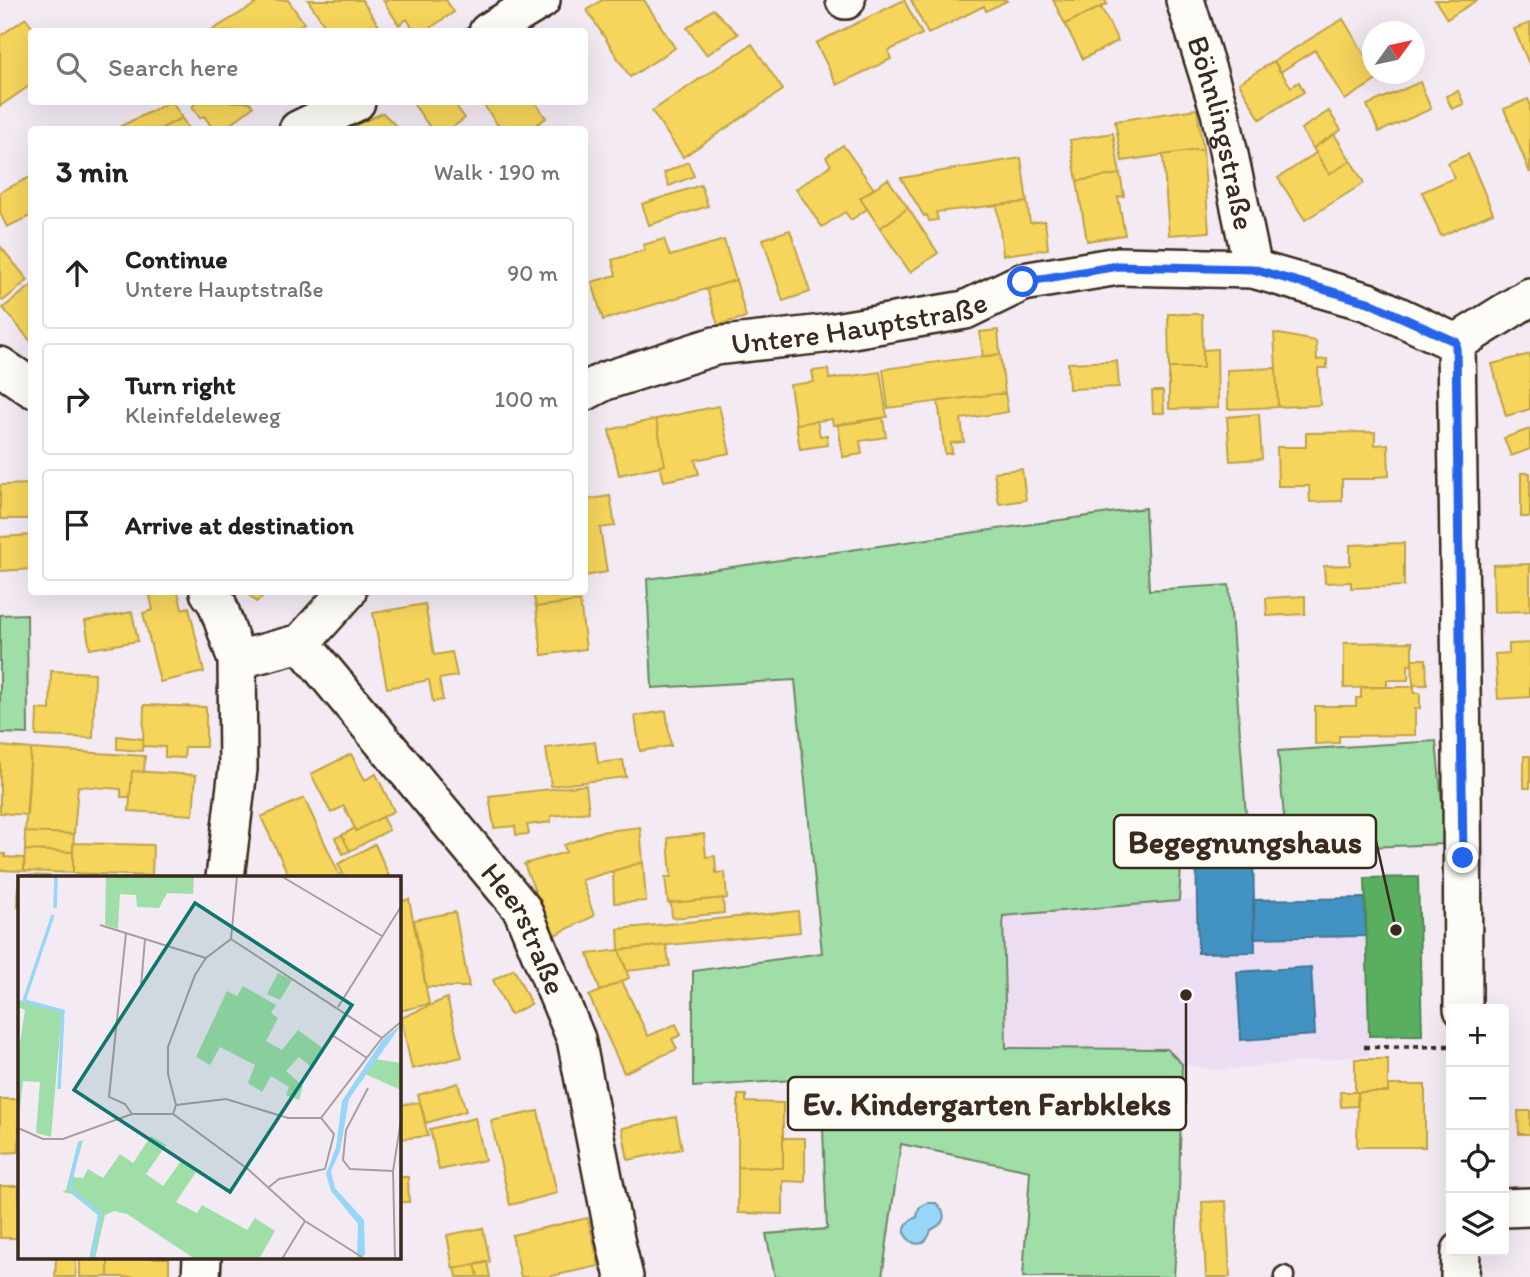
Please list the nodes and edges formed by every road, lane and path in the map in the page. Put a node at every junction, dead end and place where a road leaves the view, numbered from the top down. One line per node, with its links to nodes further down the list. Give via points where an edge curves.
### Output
1 (541, 0): 3 (street)
2 (1185, 0): 6 (street, Böhnlingstraße, via 1220,112)
3 (495, 28)
4 (350, 105): 5 (street)
5 (306, 126)
6 (1253, 269): 8 (street, Untere Hauptstraße, via 1368,302); 11 (street, Untere Hauptstraße, via 1118,266 1023,282 965,310 823,334 715,346)
7 (1530, 298): 8 (street)
8 (1456, 342): 17 (street)
9 (0, 366): 10 (street)
10 (28, 385)
11 (588, 390)
12 (211, 595): 15 (street)
13 (344, 595): 14 (street)
14 (301, 643): 15 (street); 23 (street, Heerstraße, via 522,909 576,1039)
15 (237, 660): 16 (street, via 238,769)
16 (225, 876)
17 (1463, 1004)
18 (1446, 1046): 19 (path)
19 (1364, 1047)
20 (1530, 1207): 21 (street)
21 (1509, 1208)
22 (1461, 1256): 24 (street)
23 (624, 1277)
24 (1460, 1277)

